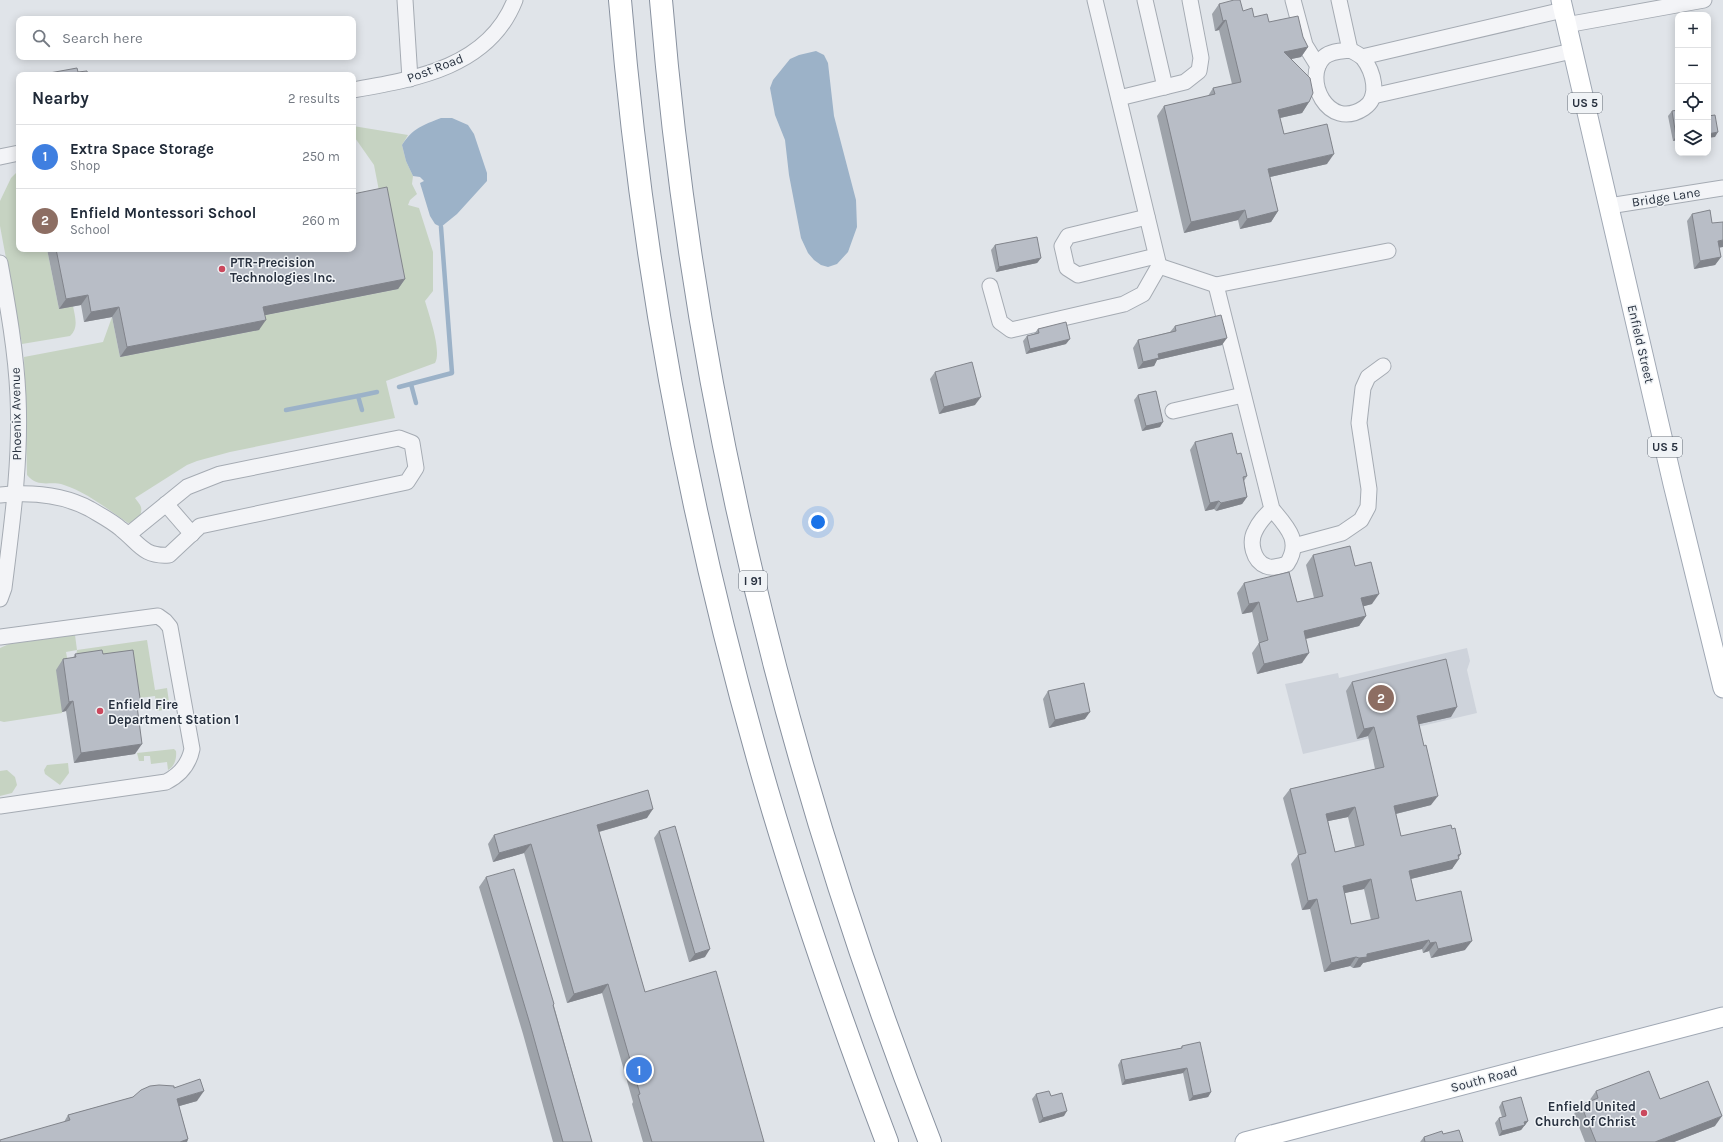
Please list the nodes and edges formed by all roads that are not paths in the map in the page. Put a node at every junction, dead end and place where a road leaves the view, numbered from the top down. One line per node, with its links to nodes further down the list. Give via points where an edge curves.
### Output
1 (405, 0): 15 (street)
2 (515, 0): 15 (street, Post Road, via 502,25 487,43 464,59)
3 (620, 0): 45 (highway, via 636,148 659,310 680,429 715,594 755,749 791,869 839,1014)
4 (661, 0): 46 (highway, I 91, via 672,124 690,255 720,424 750,570 782,698 817,818 859,946)
5 (1095, 0): 19 (street)
6 (1145, 0): 16 (street)
7 (1190, 0): 16 (street, via 1201,58 1198,71 1185,82)
8 (1293, 0): 14 (street, via 1305,45)
9 (1339, 0): 13 (street)
10 (1704, 0): 11 (street)
11 (1563, 12): 12 (main road, Enfield Street / US 5); 13 (street)
12 (1572, 51): 18 (street); 23 (main road, Enfield Street / US 5)
13 (1356, 54): 14 (street, via 1337,51 1325,56); 18 (street, via 1370,70 1374,83)
14 (1318, 66): 18 (street, via 1319,92 1326,105 1337,113 1353,114 1366,107)
15 (410, 79): 17 (street, Post Road)
16 (1166, 87): 19 (street)
17 (356, 89)
18 (1373, 96)
19 (1119, 98): 24 (street)
20 (16, 154): 21 (street)
21 (0, 157)
22 (1723, 188): 23 (street, Bridge Lane)
23 (1609, 206): 42 (main road, Enfield Street / US 5)
24 (1147, 217): 26 (street); 26 (street, via 1068,236 1062,246 1067,268 1078,274)
25 (1388, 251): 28 (street)
26 (1158, 261): 28 (street); 29 (street, via 1143,294 1124,304 1011,330 1000,322)
27 (0, 263): 33 (street, Phoenix Avenue, via 15,355 18,397)
28 (1216, 285): 31 (street)
29 (990, 286)
30 (1383, 366): 39 (street, via 1368,377 1363,388 1359,423 1369,489 1368,507 1361,520 1342,533)
31 (1243, 395): 32 (street); 36 (street)
32 (1173, 411)
33 (16, 493): 34 (street); 38 (street, via 50,495 88,508); 40 (street, Phoenix Avenue, via 4,588)
34 (0, 495)
35 (166, 504): 37 (street); 37 (street, via 187,487 220,474 399,438 412,443 416,468 407,482 200,526); 38 (street)
36 (1272, 509): 39 (street, via 1286,525); 39 (street, via 1261,519 1254,532 1252,544 1256,559 1266,566 1277,567 1287,564)
37 (192, 534): 38 (street, via 169,556 146,552)
38 (128, 535)
39 (1294, 546)
40 (0, 599)
41 (0, 637): 43 (street, via 158,616 162,618 170,627 192,749 183,769 166,782)
42 (1723, 688)
43 (0, 806)
44 (1723, 1016): 47 (main road, South Road)
45 (887, 1142)
46 (930, 1142)
47 (1245, 1142)

